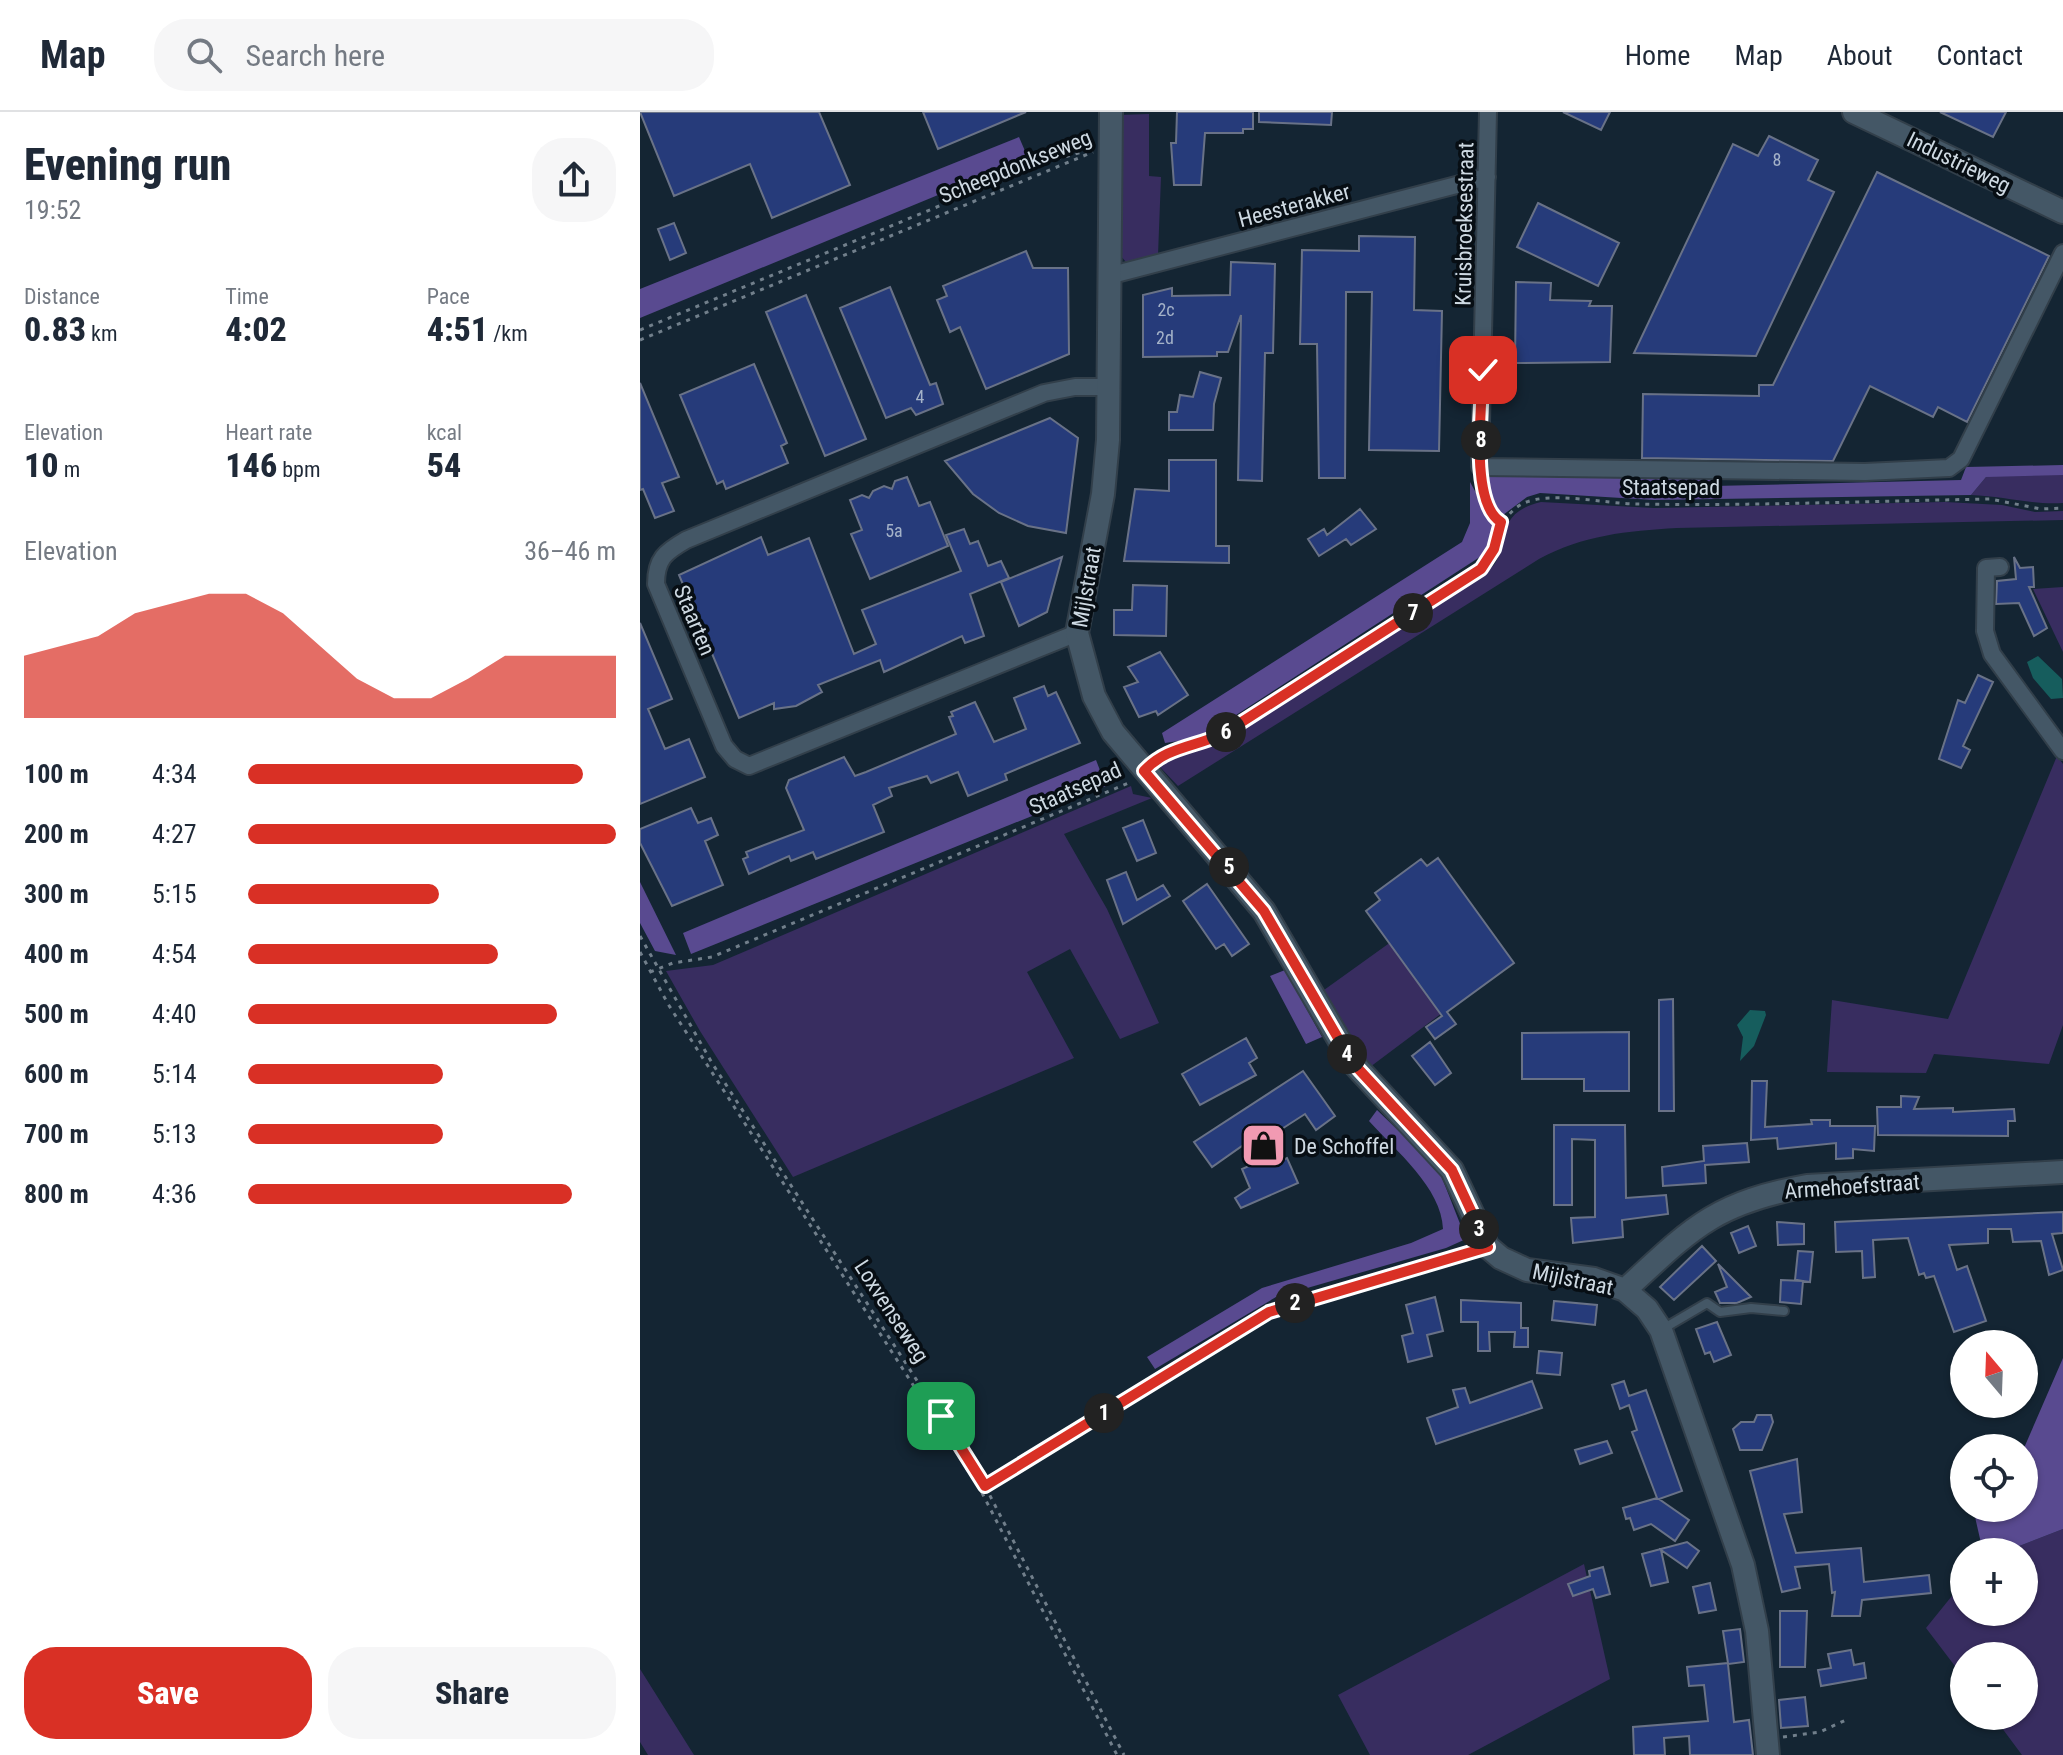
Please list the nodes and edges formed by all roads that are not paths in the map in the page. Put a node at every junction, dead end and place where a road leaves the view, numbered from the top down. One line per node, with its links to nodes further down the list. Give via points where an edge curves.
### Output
1 (1111, 112): 7 (street, Mijlstraat)
2 (1488, 112): 4 (street, Kruisbroeksestraat)
3 (1854, 112): 5 (street, Industrieweg)
4 (1487, 177): 6 (street, Kruisbroeksestraat, via 1480,467 1819,472 1949,468 1961,459); 7 (street, Heesterakker)
5 (2063, 212)
6 (2063, 253)
7 (1112, 275): 8 (street, Mijlstraat)
8 (1111, 387): 10 (street, Mijlstraat, via 1103,494); 10 (street, Staarten, via 1044,393 686,540 656,565 656,584 724,746 749,766)
9 (2000, 567): 11 (street, via 1986,568 1985,631 1992,654)
10 (1077, 633): 13 (street, Mijlstraat, via 1101,712 1144,771 1264,911 1352,1062 1452,1170 1488,1247 1527,1270 1594,1279)
11 (2063, 751)
12 (2063, 1172): 13 (street, Armehoefstraat, via 1807,1186 1769,1193 1699,1224)
13 (1625, 1290): 15 (street, Mijlstraat)
14 (1784, 1311): 15 (lane, via 1720,1312 1707,1303)
15 (1661, 1330): 16 (street, Mijlstraat, via 1743,1565 1757,1631)
16 (1768, 1746)

